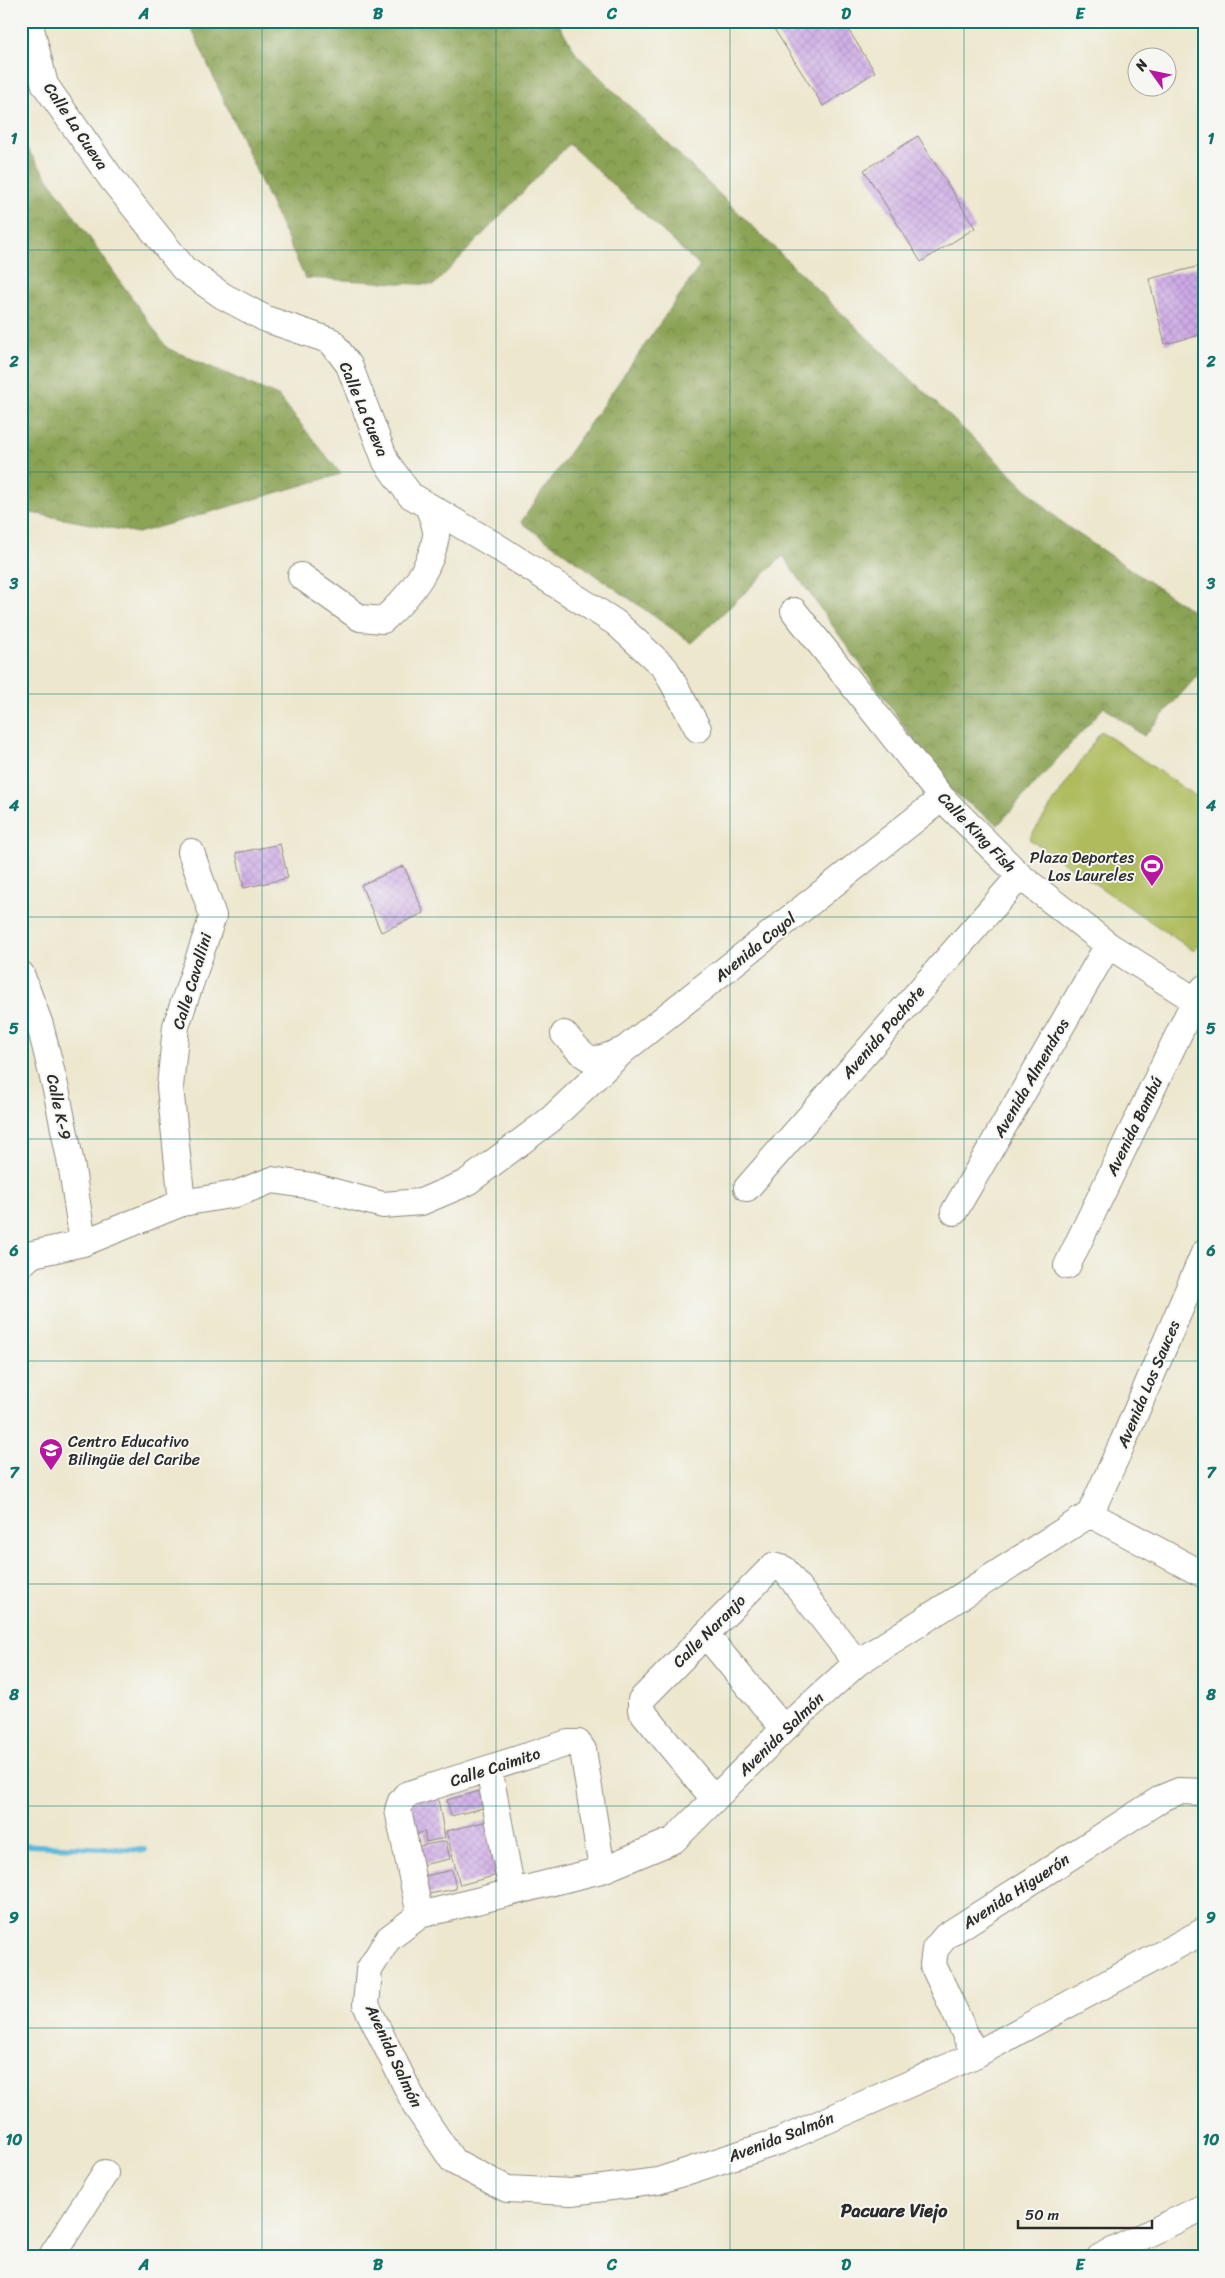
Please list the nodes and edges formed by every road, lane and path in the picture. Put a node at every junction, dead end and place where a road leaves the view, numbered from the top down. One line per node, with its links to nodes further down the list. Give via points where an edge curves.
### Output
1 (29, 21): 2 (street, Calle La Cueva, via 45,85 111,178 184,268 223,296 266,320 331,341 349,365 386,462 410,495)
2 (428, 506): 3 (street, via 436,534 426,569 401,604 383,620 360,618); 5 (street, Calle La Cueva, via 616,623 665,668)
3 (300, 576)
4 (794, 611): 6 (street, Calle King Fish)
5 (698, 728)
6 (942, 798): 8 (street, Calle King Fish); 13 (street, Avenida Coyol)
7 (191, 852): 15 (street, Calle Cavallini, via 213,916 176,1026 170,1087)
8 (1020, 876): 9 (street, Calle King Fish); 14 (street, Avenida Pochote)
9 (1108, 945): 11 (street, Calle King Fish); 16 (street, Avenida Almendros)
10 (21, 974): 17 (street, Calle K-9, via 40,1025 57,1094)
11 (1201, 998): 20 (street, Avenida Bambú)
12 (564, 1034): 13 (street, Avenida Coyol, via 584,1057 599,1060)
13 (624, 1050): 15 (street, via 550,1120 520,1143 466,1183 421,1202 384,1205 312,1186 272,1180 236,1194)
14 (747, 1188)
15 (182, 1203): 17 (street)
16 (954, 1212)
17 (83, 1243): 19 (street)
18 (1204, 1253): 21 (street, Avenida Los Sauces)
19 (25, 1254)
20 (1067, 1266)
21 (1090, 1514): 22 (street); 24 (street, Avenida Salmón)
22 (1204, 1575)
23 (706, 1634): 24 (street, Calle Naranjo, via 773,1566 779,1566); 25 (street); 28 (street, Calle Naranjo, via 640,1704 641,1710)
24 (857, 1663): 25 (street, Avenida Salmón)
25 (784, 1729): 28 (street, Avenida Salmón)
26 (489, 1769): 29 (street, Calle Caimito, via 568,1743 578,1743 584,1750); 30 (street); 31 (street, Calle Caimito, via 406,1795 401,1801 398,1810)
27 (1204, 1792): 33 (street, Avenida Higuerón, via 1179,1792 1162,1798 946,1936 935,1949 933,1965)
28 (714, 1799): 29 (street, Avenida Salmón, via 674,1840)
29 (602, 1870): 30 (street, Avenida Salmón)
30 (512, 1892): 31 (street, Avenida Salmón)
31 (420, 1915): 33 (street, Avenida Salmón, via 388,1939 369,1970 366,2005 417,2108 453,2160 507,2189 572,2192 658,2181 780,2141)
32 (1204, 1932): 33 (street, Avenida Salmón)
33 (975, 2055)
34 (105, 2173): 36 (street)
35 (1204, 2207): 37 (street)
36 (51, 2257)
37 (1100, 2257)

